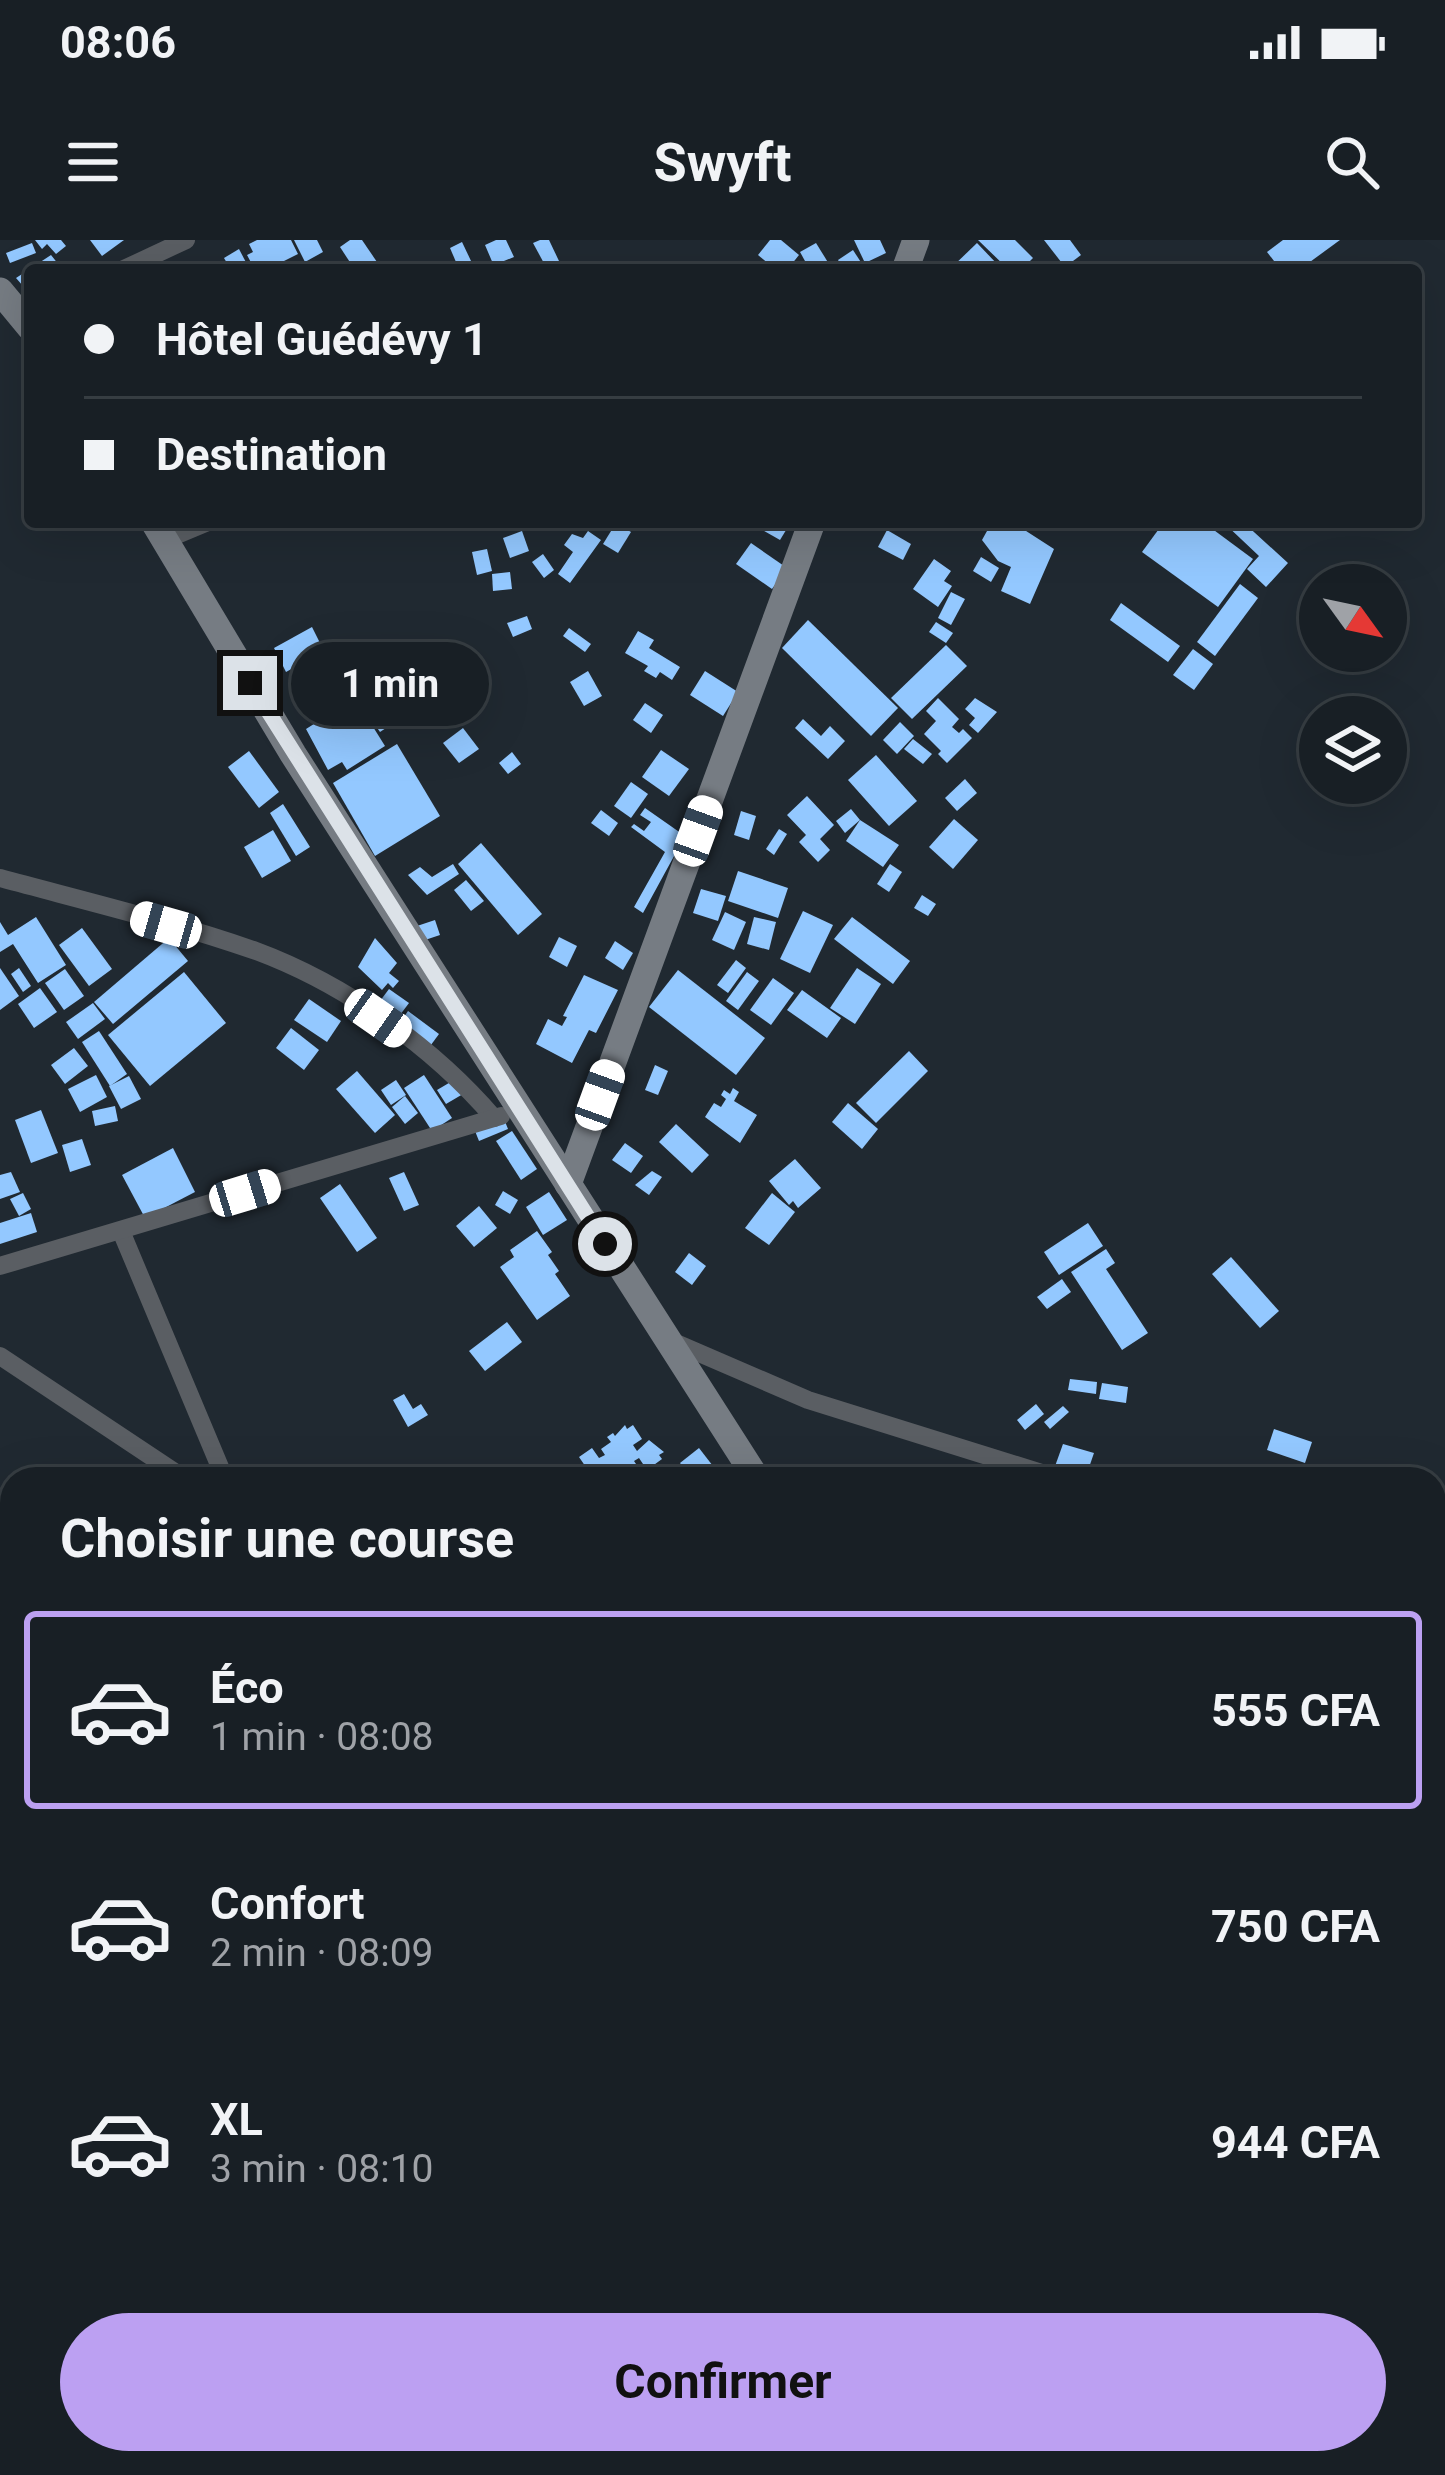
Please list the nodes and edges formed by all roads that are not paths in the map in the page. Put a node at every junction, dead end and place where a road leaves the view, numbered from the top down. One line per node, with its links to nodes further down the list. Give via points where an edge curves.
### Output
1 (186, 240): 2 (street)
2 (135, 264)
3 (0, 291): 4 (main road)
4 (24, 316)
5 (810, 528): 9 (main road)
6 (160, 531): 8 (main road)
7 (0, 878): 8 (street, via 305,973)
8 (508, 1114): 9 (main road); 10 (street)
9 (568, 1184): 12 (main road)
10 (121, 1231): 11 (street); 15 (street)
11 (0, 1266)
12 (668, 1340): 16 (main road); 17 (street, via 808,1400)
13 (0, 1356): 14 (street)
14 (167, 1467)
15 (220, 1467)
16 (749, 1467)
17 (1023, 1467)

